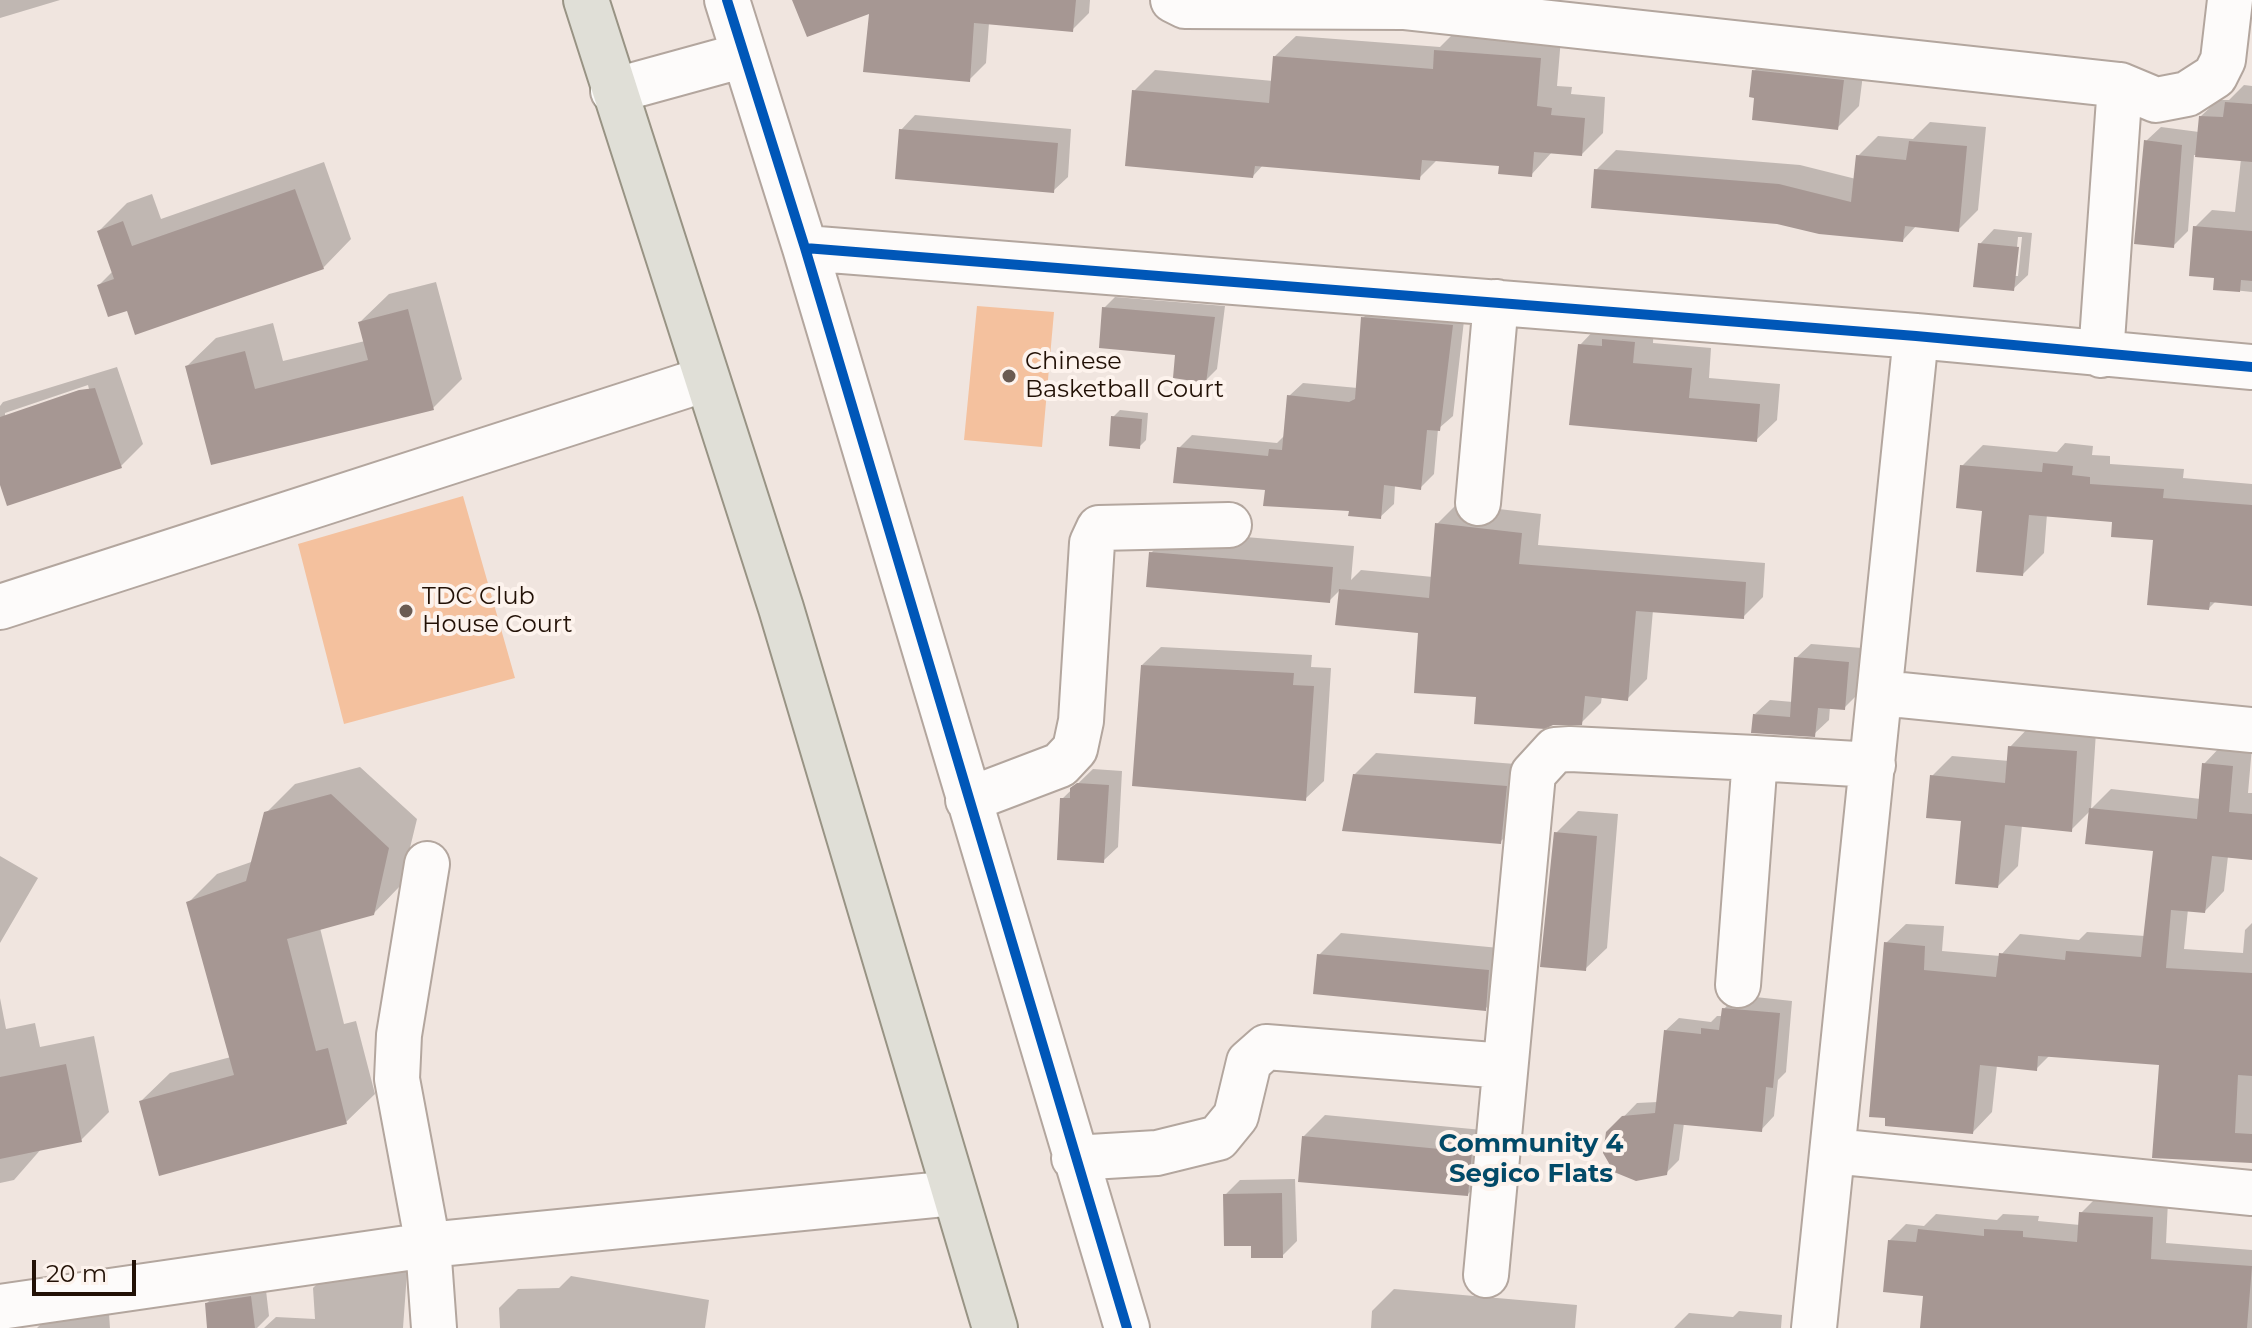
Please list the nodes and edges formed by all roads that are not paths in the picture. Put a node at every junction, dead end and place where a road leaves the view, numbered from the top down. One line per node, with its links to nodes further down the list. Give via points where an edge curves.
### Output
1 (586, 0): 7 (main road)
2 (727, 0): 5 (street)
3 (1173, 0): 6 (street, via 1185,6 1403,7)
4 (2230, 0): 6 (street, via 2223,60 2201,87 2156,100)
5 (744, 55): 7 (street); 8 (street)
6 (2120, 85): 11 (street)
7 (613, 91): 13 (main road)
8 (805, 248): 9 (street); 21 (street)
9 (1496, 302): 10 (street); 14 (street)
10 (1916, 336): 11 (street); 17 (street)
11 (2101, 355): 12 (street)
12 (2252, 367)
13 (706, 379): 16 (street); 27 (main road, via 781,608)
14 (1478, 503)
15 (1229, 525): 21 (street, via 1099,528 1092,543 1075,749 1060,765)
16 (0, 607)
17 (1881, 693): 18 (street); 20 (street)
18 (2252, 730)
19 (1755, 758): 20 (street); 23 (street); 24 (street, via 1570,749 1555,750 1541,761 1533,774)
20 (1873, 765): 25 (street)
21 (968, 800): 26 (street)
22 (427, 864): 29 (street, via 399,1035 397,1079)
23 (1738, 985)
24 (1505, 1066): 26 (street, via 1266,1047 1249,1062 1236,1116 1218,1138 1157,1153); 30 (street)
25 (1833, 1151): 28 (street); 35 (street)
26 (1074, 1158): 34 (street)
27 (954, 1193): 29 (street); 33 (main road)
28 (2252, 1193)
29 (428, 1245): 31 (street); 32 (street)
30 (1486, 1275)
31 (0, 1307)
32 (434, 1328)
33 (995, 1328)
34 (1127, 1328)
35 (1814, 1328)

